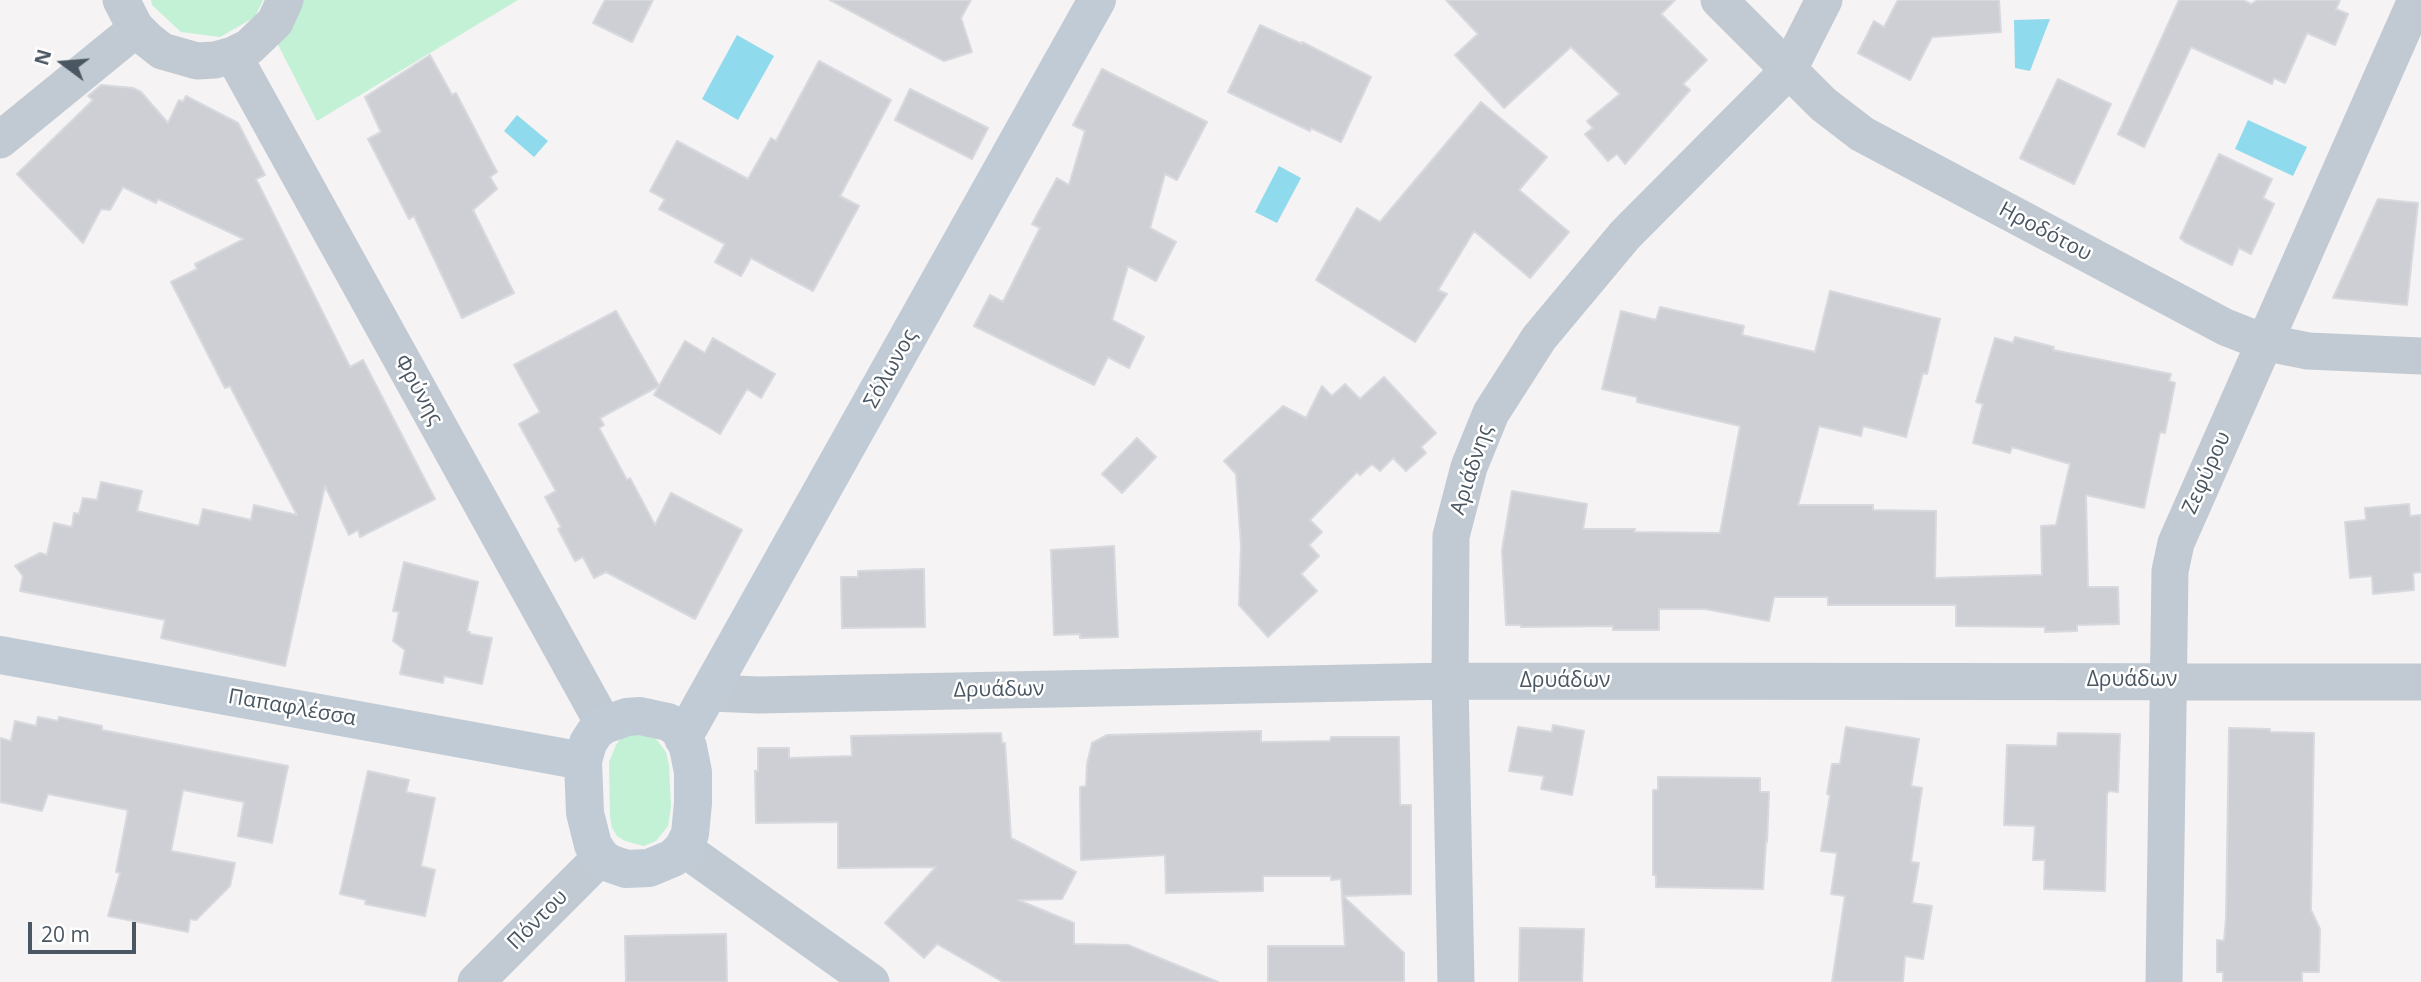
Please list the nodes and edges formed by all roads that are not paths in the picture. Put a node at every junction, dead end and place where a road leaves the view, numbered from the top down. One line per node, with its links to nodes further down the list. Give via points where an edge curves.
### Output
1 (285, 0): 7 (street, via 263,36)
2 (1097, 0): 16 (street, Σόλωνος)
3 (1719, 0): 8 (street, Ηροδότου)
4 (1824, 0): 8 (street, Αριάδνης)
5 (2416, 0): 10 (street, Ζεφύρου)
6 (129, 14): 7 (street, via 162,51 197,61); 9 (street)
7 (233, 55): 17 (street, Φρύνης)
8 (1788, 71): 10 (street, Ηροδότου, via 1862,134 2225,327); 14 (street, Αριάδνης, via 1625,236 1539,338 1491,413 1469,467 1451,536)
9 (0, 140)
10 (2263, 342): 11 (street, Ηροδότου, via 2308,351); 13 (street, Ζεφύρου, via 2176,543 2170,571)
11 (2421, 356)
12 (0, 656): 19 (street, Παπαφλέσσα)
13 (2168, 680): 14 (street, Δρυάδων); 15 (street, Δρυάδων); 25 (street, Ζεφύρου)
14 (1450, 681): 16 (street, Δρυάδων); 24 (street, Αριάδνης)
15 (2421, 682)
16 (710, 693): 18 (street, Σόλωνος)
17 (604, 725): 18 (street, via 627,717 653,718 679,729); 19 (street, via 588,743)
18 (683, 738): 20 (street, via 692,772 693,803 690,834)
19 (583, 761): 21 (street, via 589,833)
20 (683, 848): 21 (street, via 649,869 617,867); 23 (street)
21 (601, 857): 22 (street, Πόντου)
22 (476, 982)
23 (871, 982)
24 (1456, 982)
25 (2164, 982)

